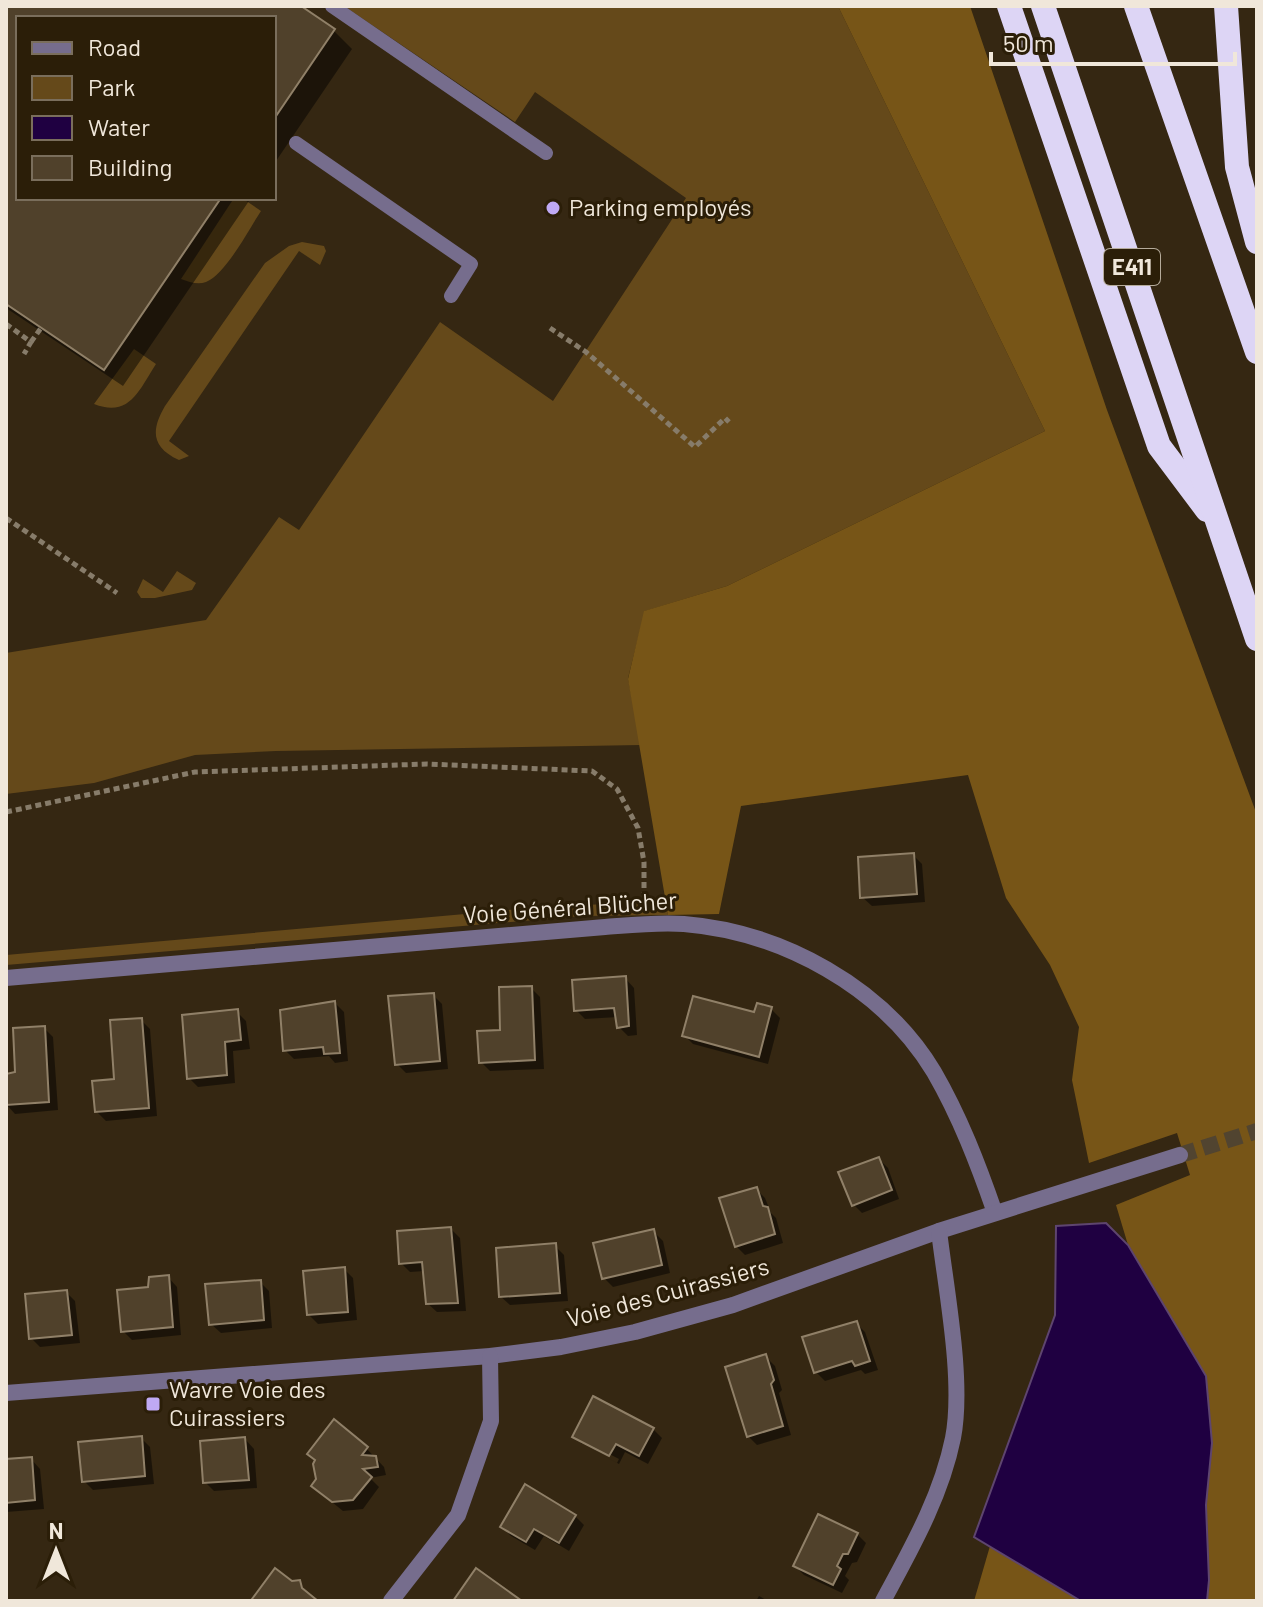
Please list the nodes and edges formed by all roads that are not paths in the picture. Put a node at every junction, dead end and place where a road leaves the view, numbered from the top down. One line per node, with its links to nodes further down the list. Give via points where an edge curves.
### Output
1 (332, 6): 7 (lane)
2 (1009, 6): 11 (highway, via 1159,446)
3 (1043, 6): 11 (highway, E411)
4 (1136, 6): 10 (highway)
5 (1226, 6): 8 (highway, via 1237,167)
6 (296, 143): 9 (lane, via 471,264)
7 (546, 153)
8 (1257, 242)
9 (451, 296)
10 (1257, 349)
11 (1221, 528): 12 (highway, E411)
12 (1257, 639)
13 (6, 978): 15 (street, Voie Général Blücher, via 650,924 713,928 786,948 831,972 886,1013 933,1071 972,1148)
14 (1180, 1155): 15 (street, Voie des Cuirassiers)
15 (995, 1213): 16 (street, Voie des Cuirassiers)
16 (939, 1231): 17 (street, Voie des Cuirassiers, via 733,1305 635,1332); 20 (street, via 955,1378 953,1436 938,1491)
17 (490, 1356): 18 (street, Voie des Cuirassiers); 19 (street, via 491,1421 458,1515)
18 (6, 1393)
19 (391, 1601)
20 (883, 1601)

